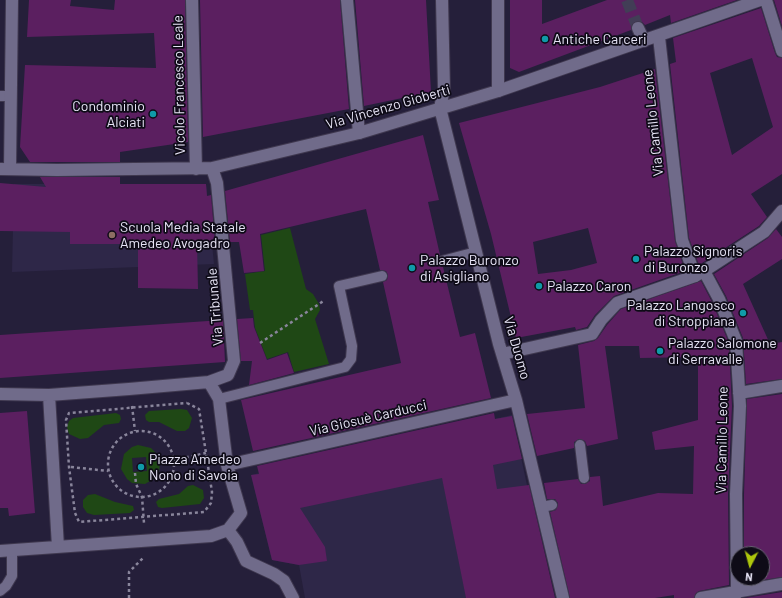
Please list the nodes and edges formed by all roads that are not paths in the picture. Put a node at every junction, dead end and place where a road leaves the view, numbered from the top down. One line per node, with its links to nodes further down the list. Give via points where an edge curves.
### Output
1 (12, 0): 13 (street, via 11,74)
2 (192, 0): 18 (street, Vicolo Francesco Leale)
3 (347, 0): 15 (street)
4 (442, 0): 14 (street, via 444,89)
5 (498, 0): 12 (street)
6 (760, 0): 9 (street, Via Vincenzo Gioberti)
7 (766, 0): 11 (street)
8 (638, 28): 10 (street)
9 (659, 37): 10 (street, Via Vincenzo Gioberti); 22 (street, Via Camillo Leone, via 682,240)
10 (644, 41): 12 (street, Via Vincenzo Gioberti)
11 (782, 51)
12 (498, 91): 14 (street, Via Vincenzo Gioberti)
13 (5, 96): 17 (street)
14 (440, 108): 15 (street, Via Vincenzo Gioberti); 20 (street, Via Duomo)
15 (359, 133): 16 (street, Via Vincenzo Gioberti)
16 (212, 168): 18 (street, Via Vincenzo Gioberti); 25 (street, Via Tribunale, via 220,214 234,360 228,375)
17 (5, 169): 18 (street, Via Vincenzo Gioberti)
18 (196, 169)
19 (782, 211): 22 (street, via 764,232)
20 (476, 252): 21 (lane); 24 (street, Via Duomo)
21 (442, 261)
22 (699, 274): 24 (street, via 617,303 592,334); 27 (street, Via Camillo Leone, via 719,299 736,341)
23 (382, 276): 30 (lane, via 339,286 352,346 351,359 345,367)
24 (502, 354): 31 (street, Via Duomo)
25 (209, 382): 29 (street); 30 (street)
26 (782, 386): 27 (street)
27 (739, 393): 41 (street, Via Camillo Leone)
28 (0, 394): 29 (street)
29 (49, 395): 36 (street)
30 (219, 399): 33 (street)
31 (516, 400): 33 (street, Via Giosuè Carducci); 43 (street, Via Duomo, via 546,506)
32 (580, 445): 34 (lane)
33 (227, 465): 35 (street, via 240,513)
34 (584, 478)
35 (228, 530): 36 (street, via 211,536); 42 (street, via 246,561 284,581)
36 (58, 547): 37 (street)
37 (12, 550): 38 (street); 40 (lane, via 12,576)
38 (0, 551)
39 (782, 584): 41 (street)
40 (0, 591)
41 (737, 593): 44 (street)
42 (293, 598)
43 (563, 598)
44 (701, 598)

